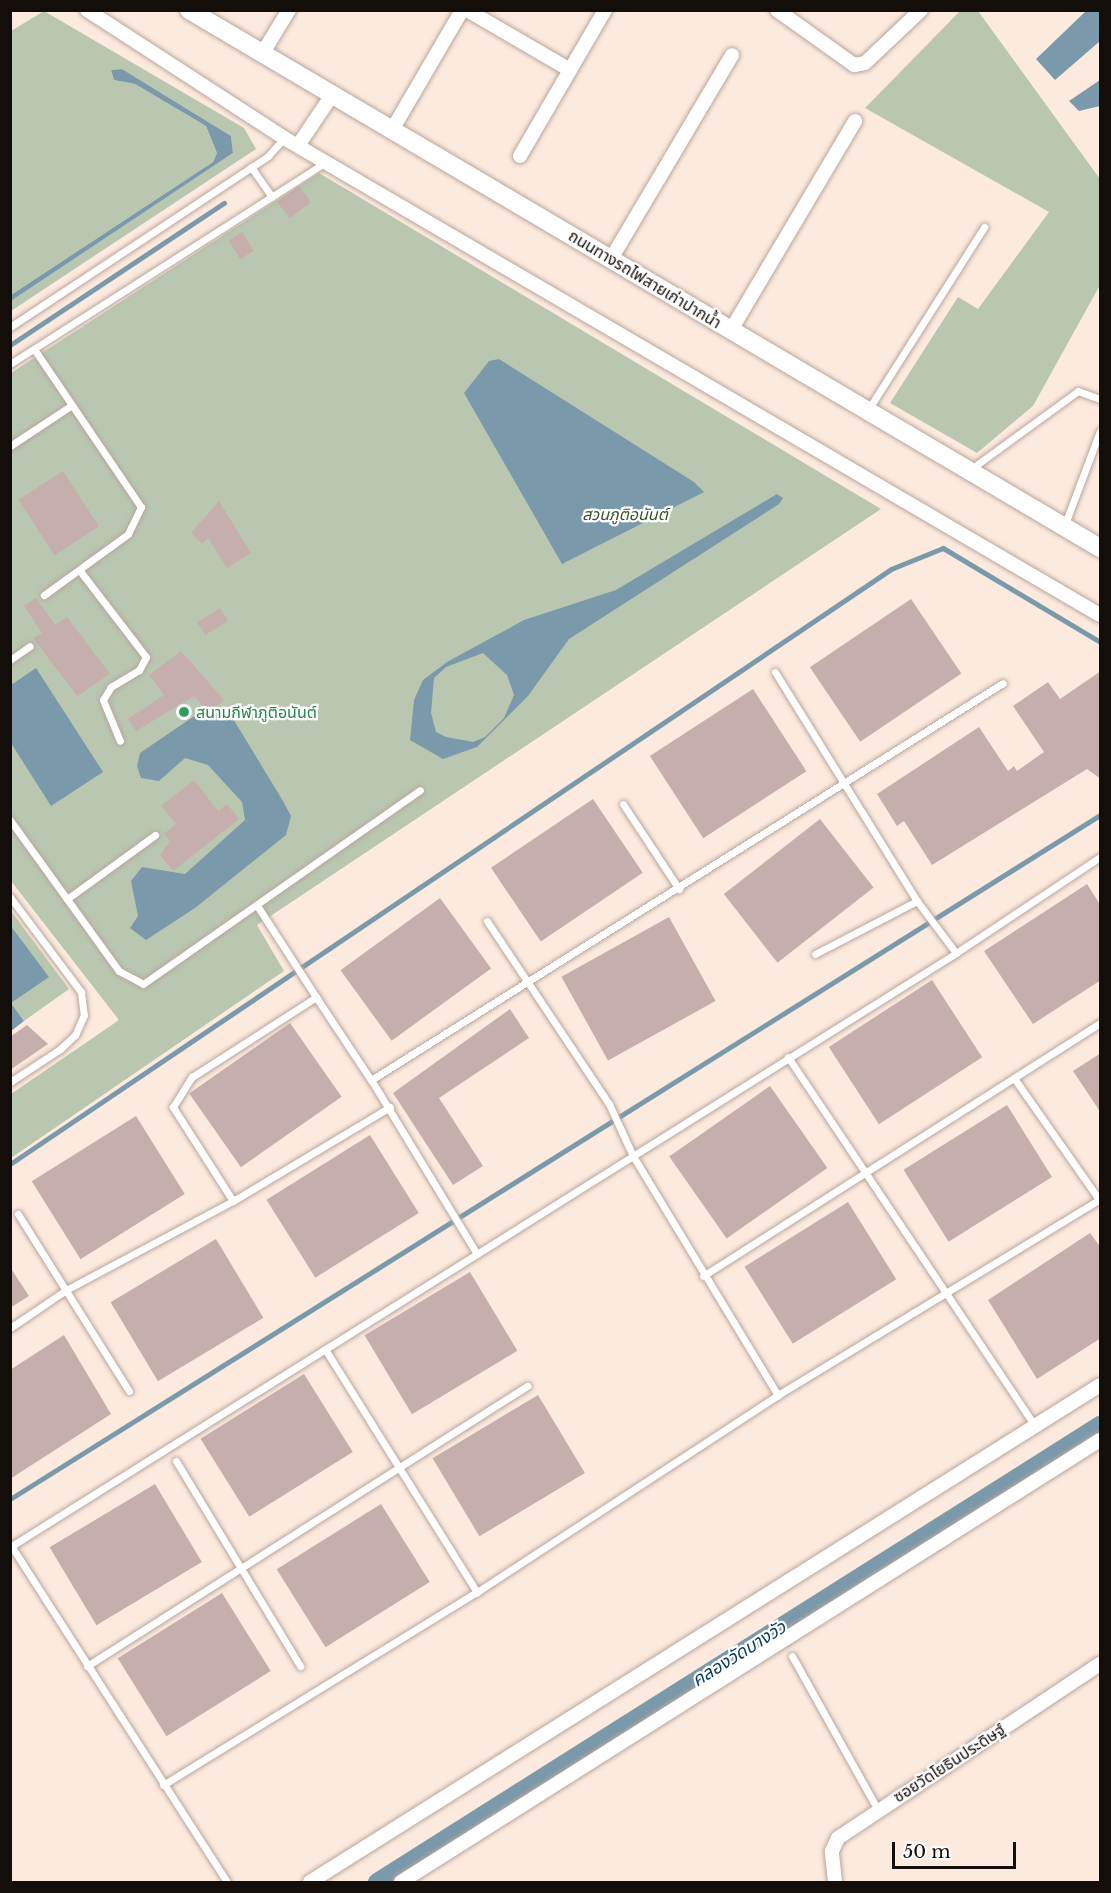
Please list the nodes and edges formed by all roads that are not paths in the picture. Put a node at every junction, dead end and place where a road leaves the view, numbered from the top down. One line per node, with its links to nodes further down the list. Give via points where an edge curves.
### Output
1 (87, 10): 15 (street)
2 (189, 10): 9 (main road, ถนนทางรถไฟสายเก่าปากน้ำ)
3 (289, 10): 9 (street)
4 (462, 10): 14 (street)
5 (467, 10): 11 (street)
6 (605, 10): 11 (street)
7 (777, 10): 8 (street, via 854,65 865,63)
8 (921, 10)
9 (262, 54): 12 (main road, ถนนทางรถไฟสายเก่าปากน้ำ)
10 (732, 55): 22 (street)
11 (570, 70): 17 (street)
12 (332, 94): 14 (main road, ถนนทางรถไฟสายเก่าปากน้ำ); 16 (street)
13 (855, 121): 24 (street)
14 (392, 130): 22 (main road, ถนนทางรถไฟสายเก่าปากน้ำ)
15 (284, 138): 16 (street); 19 (lane)
16 (298, 144): 18 (street)
17 (520, 156)
18 (326, 162): 20 (lane); 37 (street)
19 (251, 167): 20 (lane); 23 (lane)
20 (270, 194): 25 (lane)
21 (984, 227): 29 (lane)
22 (611, 260): 24 (main road, ถนนทางรถไฟสายเก่าปากน้ำ)
23 (10, 327)
24 (731, 330): 29 (main road, ถนนทางรถไฟสายเก่าปากน้ำ)
25 (34, 349): 26 (lane); 28 (lane)
26 (10, 364)
27 (1101, 399): 32 (lane, via 1078,391)
28 (72, 405): 31 (lane); 35 (lane, via 141,507 128,534)
29 (868, 411): 32 (main road, ถนนทางรถไฟสายเก่าปากน้ำ)
30 (1101, 431): 33 (lane)
31 (10, 447)
32 (969, 470): 33 (main road, ถนนทางรถไฟสายเก่าปากน้ำ)
33 (1064, 526): 34 (main road, ถนนทางรถไฟสายเก่าปากน้ำ)
34 (1101, 548)
35 (80, 571): 36 (lane); 42 (lane, via 146,657 139,670 111,687 103,700)
36 (44, 595)
37 (1101, 615)
38 (30, 646): 39 (lane)
39 (10, 660)
40 (775, 672): 43 (lane)
41 (1003, 683): 43 (lane)
42 (120, 741)
43 (844, 783): 49 (lane); 52 (lane)
44 (420, 790): 53 (lane)
45 (623, 804): 49 (lane)
46 (10, 820): 51 (lane)
47 (155, 835): 51 (lane)
48 (1101, 857): 55 (lane)
49 (679, 889): 57 (lane)
50 (10, 897): 63 (lane, via 81,992 84,1015 75,1035 60,1049)
51 (68, 899): 53 (lane, via 119,971 143,984)
52 (917, 901): 55 (lane); 56 (lane)
53 (258, 907): 58 (lane)
54 (487, 921): 57 (lane)
55 (956, 953): 60 (lane)
56 (815, 954)
57 (528, 984): 62 (lane); 65 (lane, via 609,1104)
58 (315, 997): 62 (lane); 68 (lane, via 192,1077 173,1107)
59 (1101, 1023): 61 (lane)
60 (788, 1057): 65 (lane); 66 (lane)
61 (1014, 1078): 66 (lane); 67 (lane)
62 (371, 1080): 64 (lane)
63 (10, 1083)
64 (390, 1107): 68 (lane); 70 (lane)
65 (633, 1156): 70 (lane); 71 (lane)
66 (866, 1173): 71 (lane); 73 (lane)
67 (1100, 1200): 73 (lane)
68 (233, 1201): 72 (lane)
69 (18, 1214): 72 (lane)
70 (477, 1254): 75 (lane)
71 (703, 1276): 79 (lane)
72 (66, 1290): 74 (lane); 78 (lane)
73 (943, 1295): 79 (lane); 80 (lane)
74 (10, 1328)
75 (325, 1349): 83 (lane); 84 (lane)
76 (1101, 1385): 80 (street)
77 (527, 1386): 83 (lane)
78 (129, 1391)
79 (778, 1395): 86 (lane)
80 (1035, 1426): 94 (street)
81 (1101, 1440): 95 (street)
82 (176, 1461): 85 (lane)
83 (401, 1466): 85 (lane); 86 (lane)
84 (11, 1545): 89 (lane)
85 (240, 1568): 89 (lane); 90 (lane)
86 (477, 1592): 91 (lane)
87 (792, 1656): 92 (lane)
88 (1101, 1665): 92 (street, ซอยวัดโยธินประดิษฐ์)
89 (87, 1666): 91 (lane)
90 (300, 1666)
91 (163, 1785): 93 (lane)
92 (878, 1810): 96 (street, ซอยวัดโยธินประดิษฐ์, via 838,1838 832,1851)
93 (227, 1882)
94 (310, 1882)
95 (401, 1882)
96 (834, 1882)

